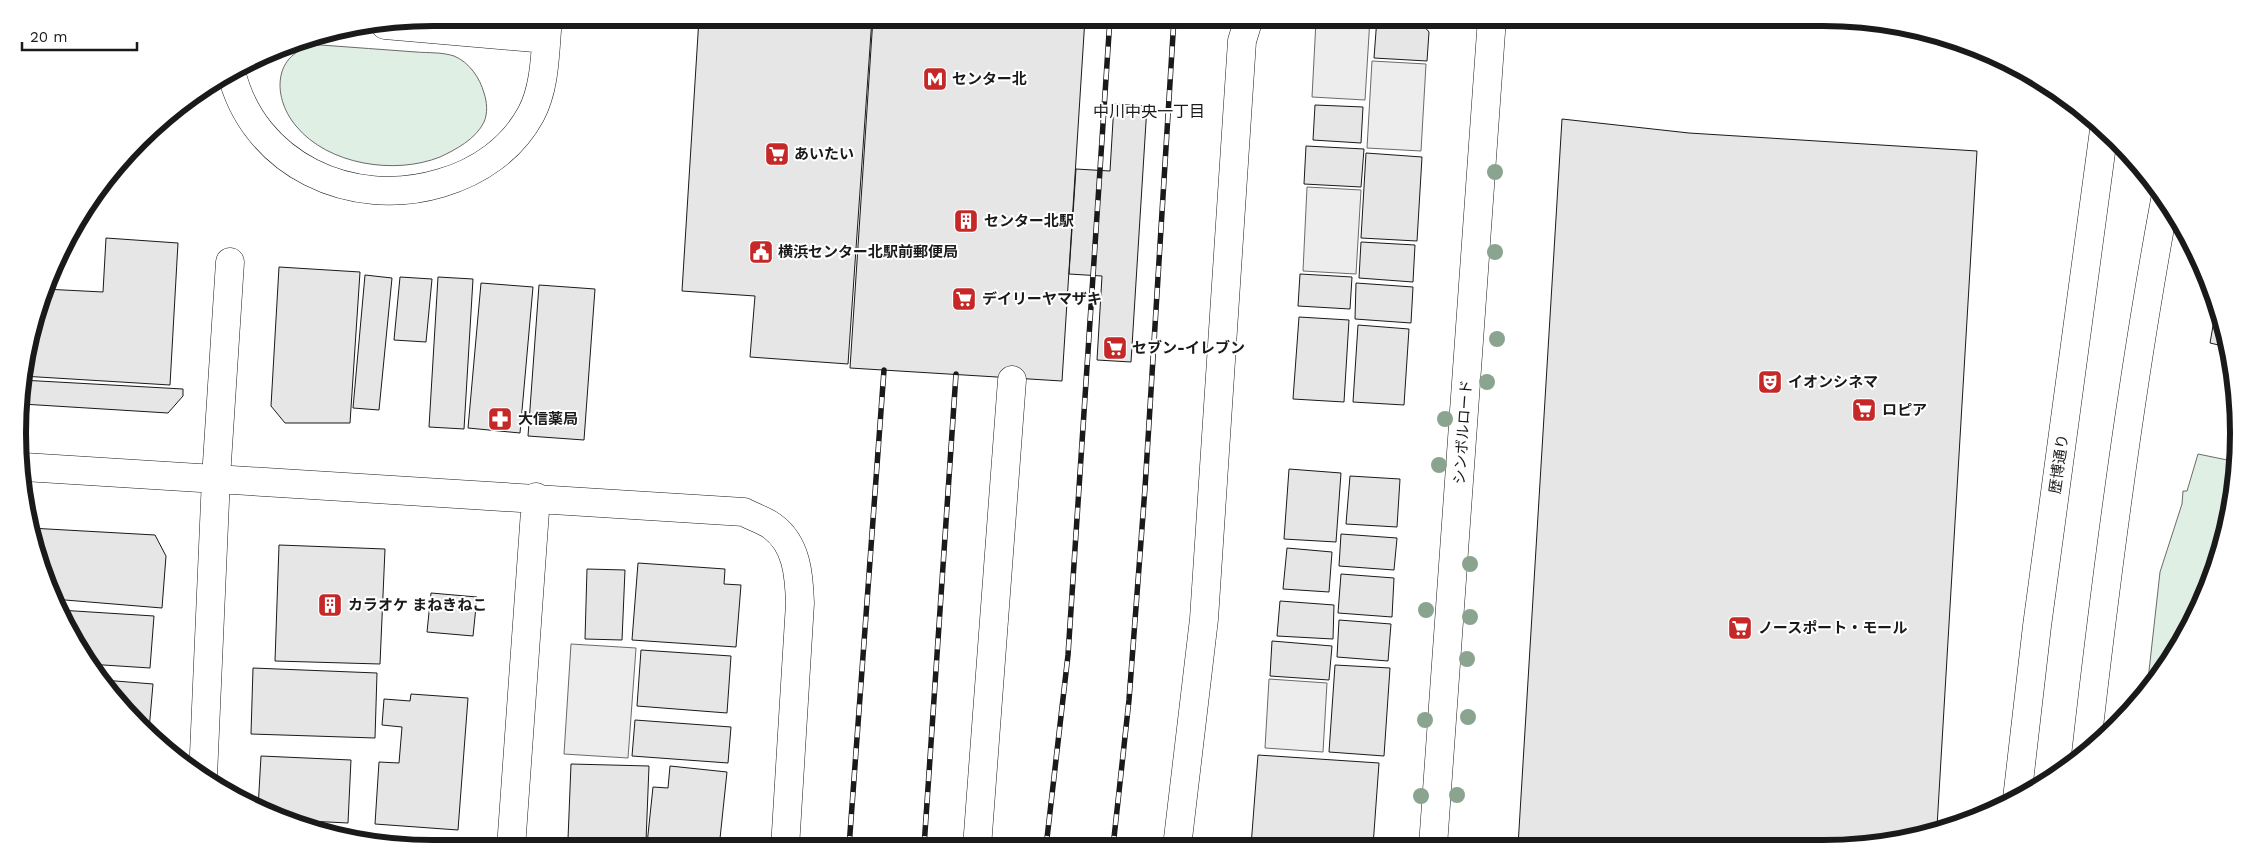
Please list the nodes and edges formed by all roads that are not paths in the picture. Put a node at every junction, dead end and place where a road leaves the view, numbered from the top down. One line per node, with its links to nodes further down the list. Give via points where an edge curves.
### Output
1 (439, 26): 4 (street)
2 (1247, 26): 19 (street, via 1242,41 1204,619)
3 (1491, 26): 20 (street, シンボルロード)
4 (547, 28): 5 (street, via 540,89 532,113 519,133 484,165 460,178 408,191 381,192 352,187 325,179 284,155 262,135)
5 (233, 80)
6 (2103, 138): 15 (street, 歴博通り)
7 (2163, 210): 13 (street, via 2147,300 2099,636)
8 (230, 262): 11 (street)
9 (1012, 380): 18 (street)
10 (28, 466): 11 (street)
11 (216, 478): 12 (street); 14 (street)
12 (536, 498): 16 (street); 17 (street, via 744,512 772,526 791,548 798,571 800,603)
13 (2087, 742)
14 (202, 768)
15 (2018, 789)
16 (512, 840)
17 (785, 840)
18 (978, 840)
19 (1178, 840)
20 (1433, 840)

